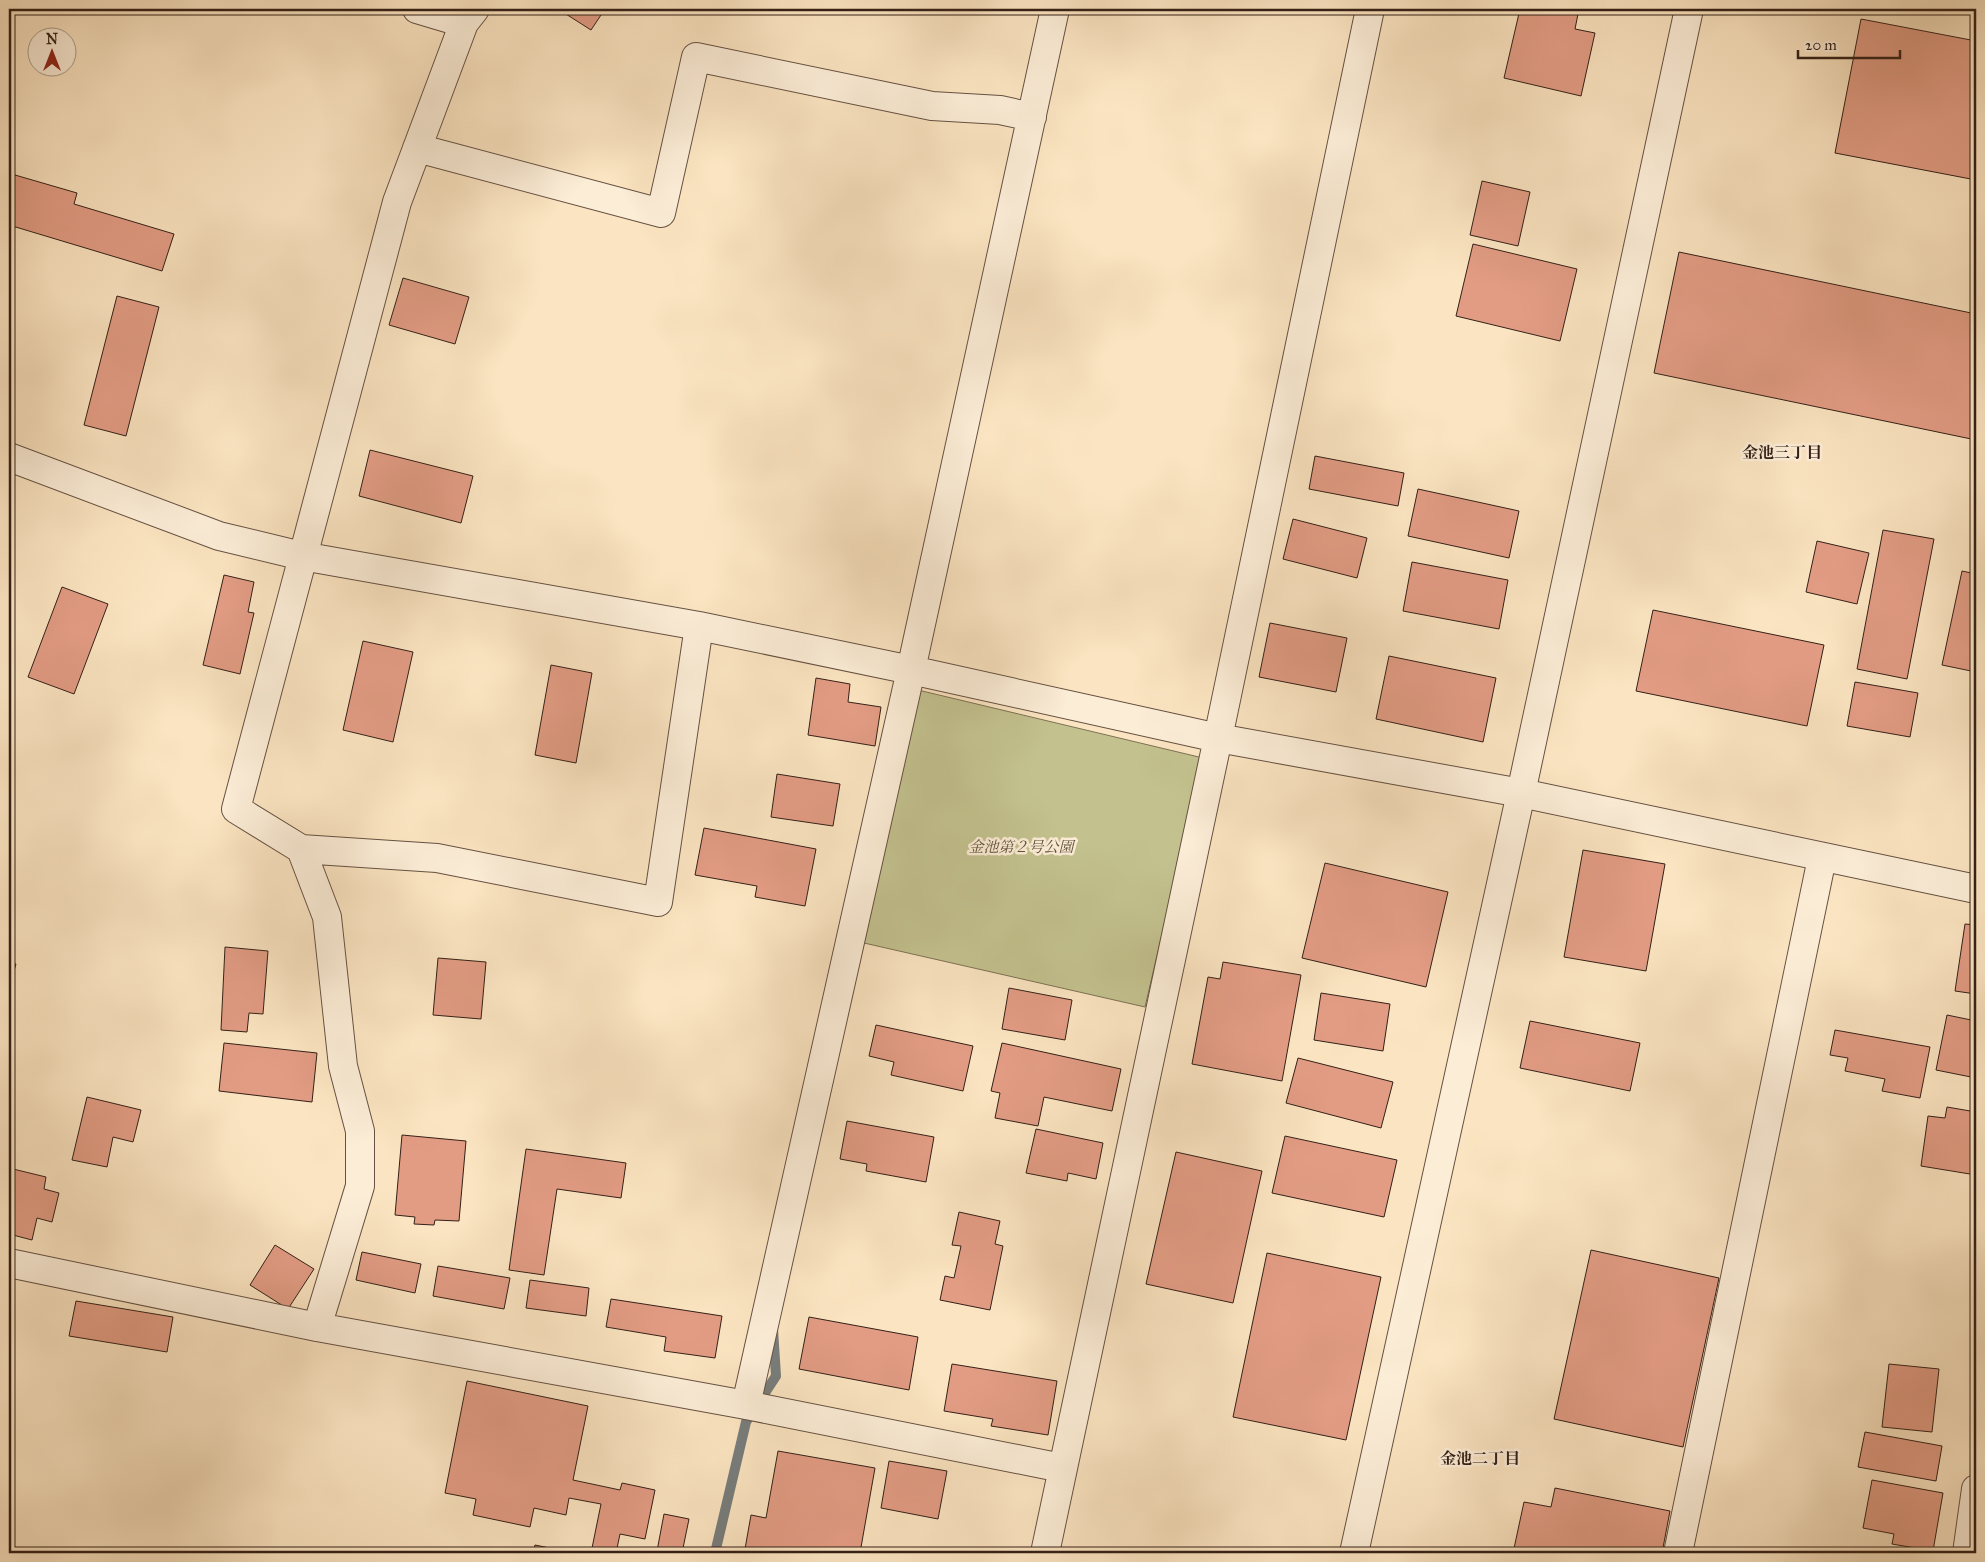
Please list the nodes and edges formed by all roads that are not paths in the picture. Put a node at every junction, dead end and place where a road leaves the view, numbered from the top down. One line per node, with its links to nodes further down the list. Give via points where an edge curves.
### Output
1 (417, 9): 5 (street)
2 (1055, 9): 6 (street)
3 (1370, 9): 12 (street)
4 (1689, 9): 13 (street)
5 (470, 16): 7 (street)
6 (1032, 117): 7 (street, via 1000,110 932,106 696,58 661,212); 11 (street)
7 (417, 148): 9 (street, via 397,202)
8 (9, 457): 9 (street, via 219,536)
9 (302, 556): 10 (street); 14 (street, via 236,809)
10 (699, 626): 11 (street); 14 (street, via 658,902 437,858)
11 (911, 670): 12 (street); 19 (street)
12 (1218, 738): 13 (street); 20 (street)
13 (1521, 793): 15 (street); 23 (street)
14 (301, 849): 18 (street, via 327,918 343,1066 360,1131 360,1186)
15 (1822, 858): 16 (street); 24 (street)
16 (1976, 889)
17 (9, 1263): 18 (street)
18 (317, 1326): 19 (street)
19 (746, 1405): 20 (street)
20 (1062, 1468): 22 (street)
21 (1976, 1489): 25 (street)
22 (1044, 1553)
23 (1354, 1553)
24 (1678, 1553)
25 (1967, 1553)

